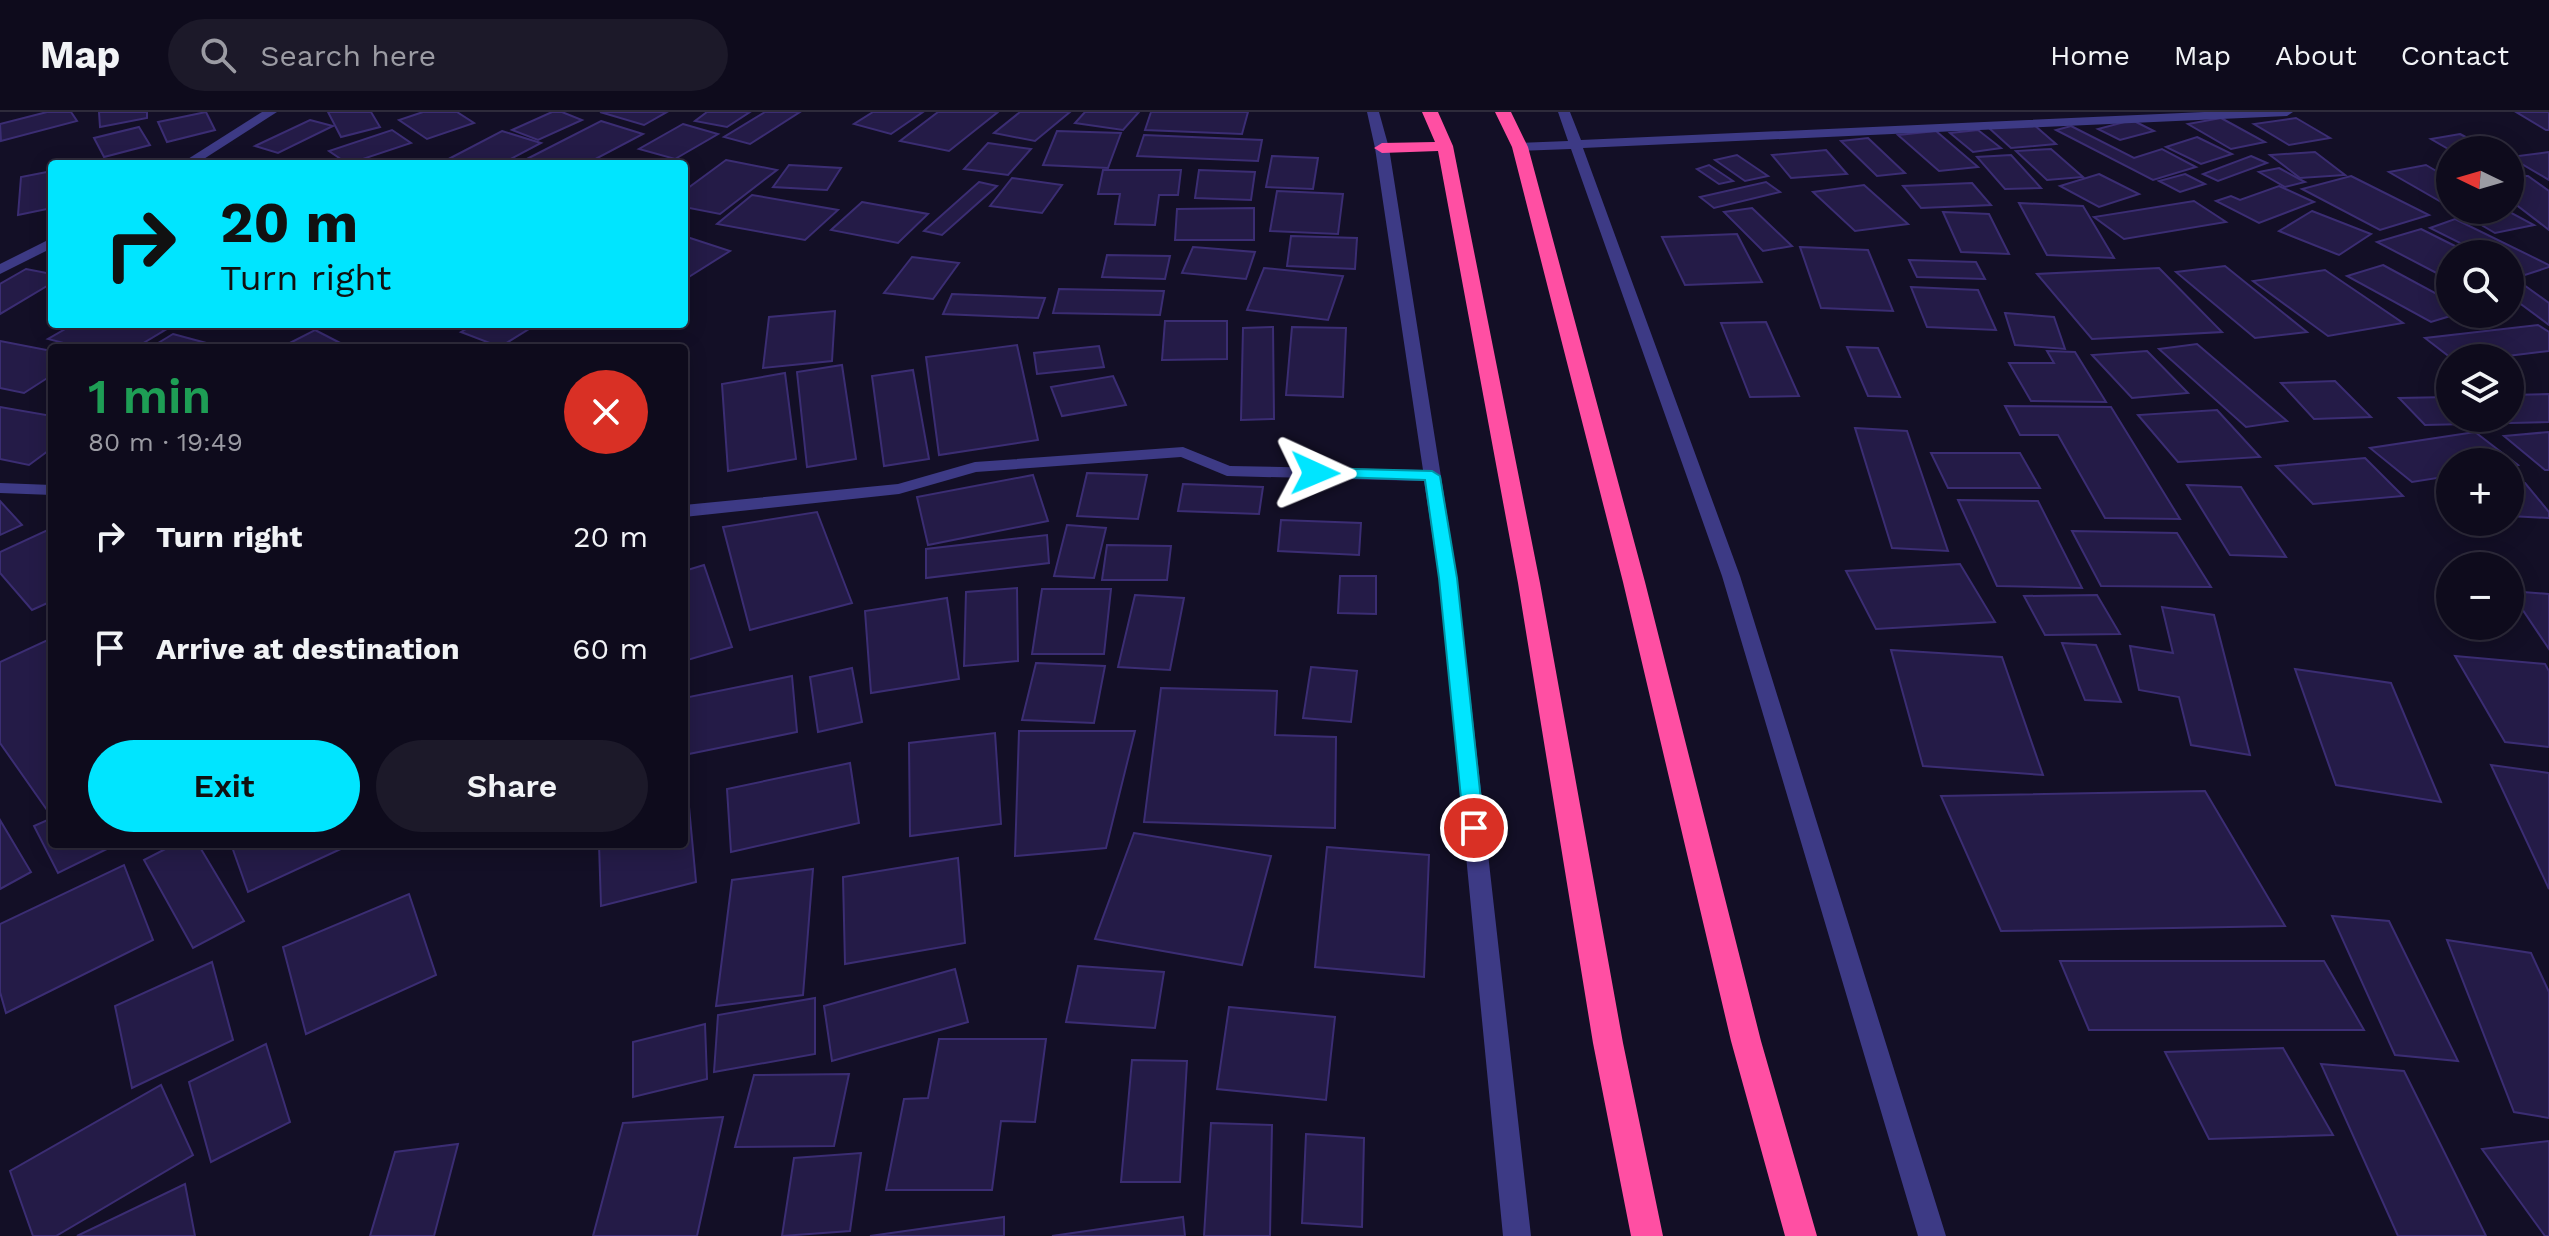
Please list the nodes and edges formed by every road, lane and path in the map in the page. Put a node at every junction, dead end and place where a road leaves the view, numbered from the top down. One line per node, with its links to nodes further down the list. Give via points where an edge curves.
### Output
1 (271, 112): 11 (street)
2 (1373, 112): 10 (street)
3 (1430, 112): 8 (highway)
4 (1503, 112): 9 (highway)
5 (1564, 112): 7 (street)
6 (2287, 112): 7 (street)
7 (1578, 144): 9 (street); 21 (street, via 1731,576)
8 (1445, 146): 10 (highway); 19 (highway)
9 (1520, 147): 20 (highway, via 1746,1041)
10 (1382, 148): 14 (street)
11 (193, 160)
12 (48, 244): 13 (street)
13 (0, 270)
14 (1432, 476): 17 (street, via 1227,471 1183,452 975,467 899,489); 18 (street, via 1448,578)
15 (0, 488): 16 (street)
16 (48, 490)
17 (688, 511)
18 (1517, 1236)
19 (1647, 1236)
20 (1801, 1236)
21 (1932, 1236)

